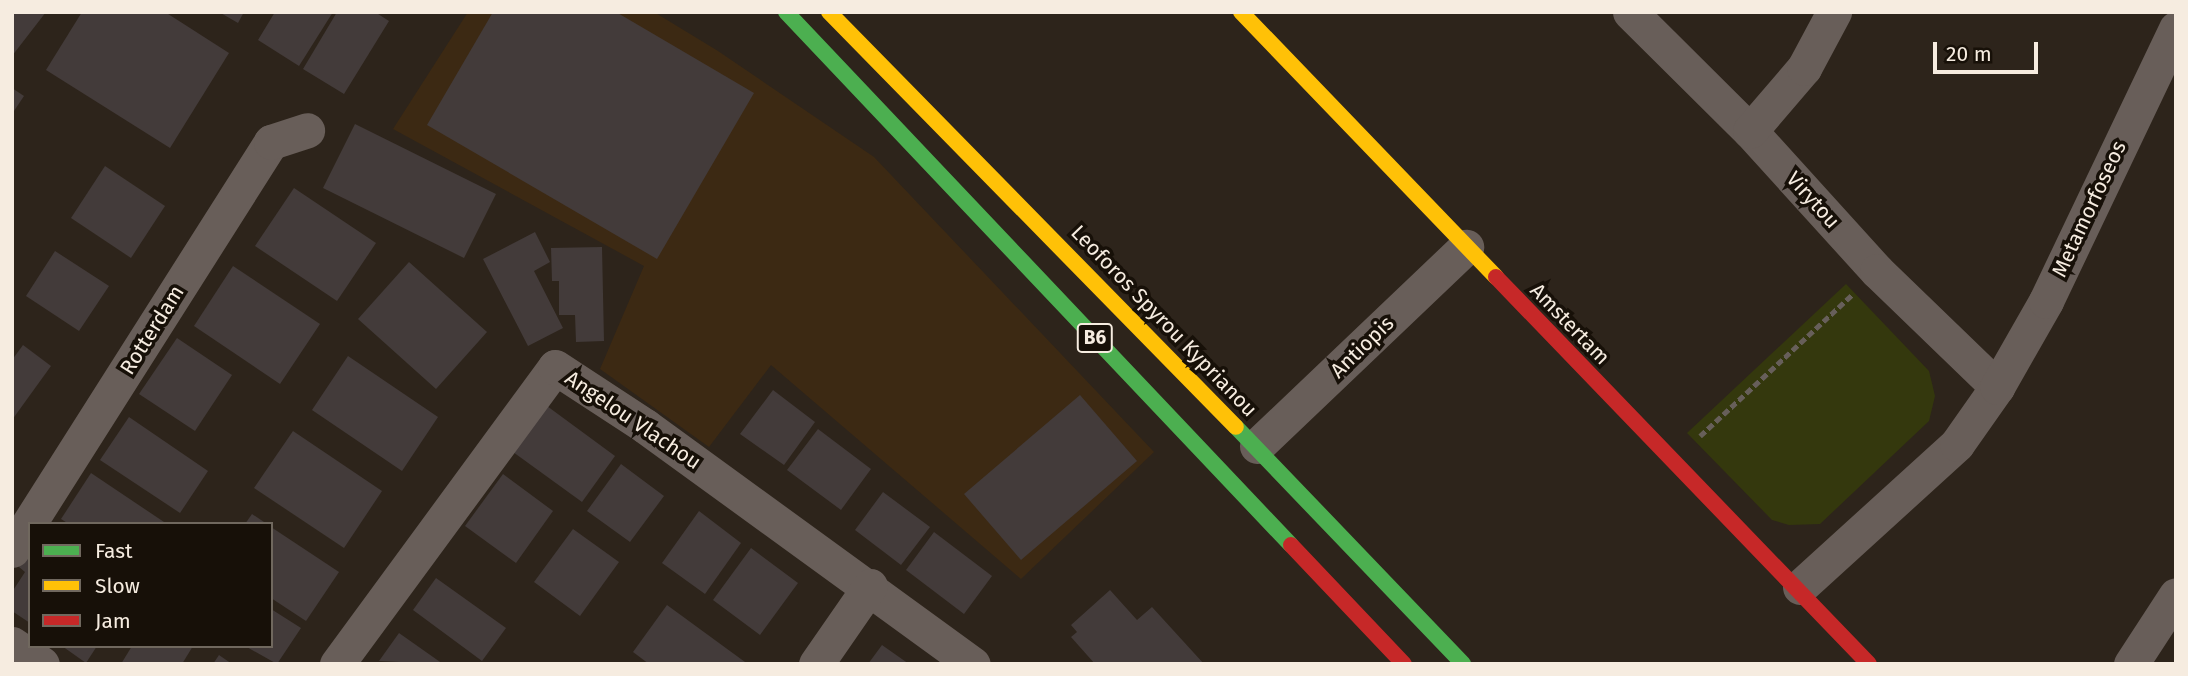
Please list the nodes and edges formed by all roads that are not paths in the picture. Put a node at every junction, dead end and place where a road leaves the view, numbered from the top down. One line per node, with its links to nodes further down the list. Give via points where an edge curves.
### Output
1 (786, 12): 19 (main road, B6)
2 (830, 12): 11 (main road, Leoforos Spyrou Kyprianou / B6)
3 (1241, 12): 9 (main road, Amstertam)
4 (1630, 12): 8 (street, Virytou)
5 (1834, 12): 8 (street, via 1804,68)
6 (2176, 28): 10 (street, Metamorfoseos, via 2046,301)
7 (307, 130): 12 (street, Rotterdam, via 271,142)
8 (1750, 131): 10 (street, Virytou, via 1877,271)
9 (1466, 247): 11 (street, Antiopis); 16 (main road, Amstertam)
10 (1997, 387): 16 (street, Metamorfoseos, via 1957,444)
11 (1257, 446): 24 (main road, Leoforos Spyrou Kyprianou / B6)
12 (30, 522)
13 (28, 525): 14 (street, Rotterdam)
14 (12, 550)
15 (870, 586): 21 (street, Angelou Vlachou, via 555,368); 22 (street); 23 (street, Angelou Vlachou)
16 (1800, 587): 25 (main road, Amstertam)
17 (2176, 595): 26 (street)
18 (12, 644): 20 (street)
19 (1392, 660)
20 (42, 664)
21 (337, 664)
22 (816, 664)
23 (973, 664)
24 (1464, 664)
25 (1869, 664)
26 (2131, 664)

